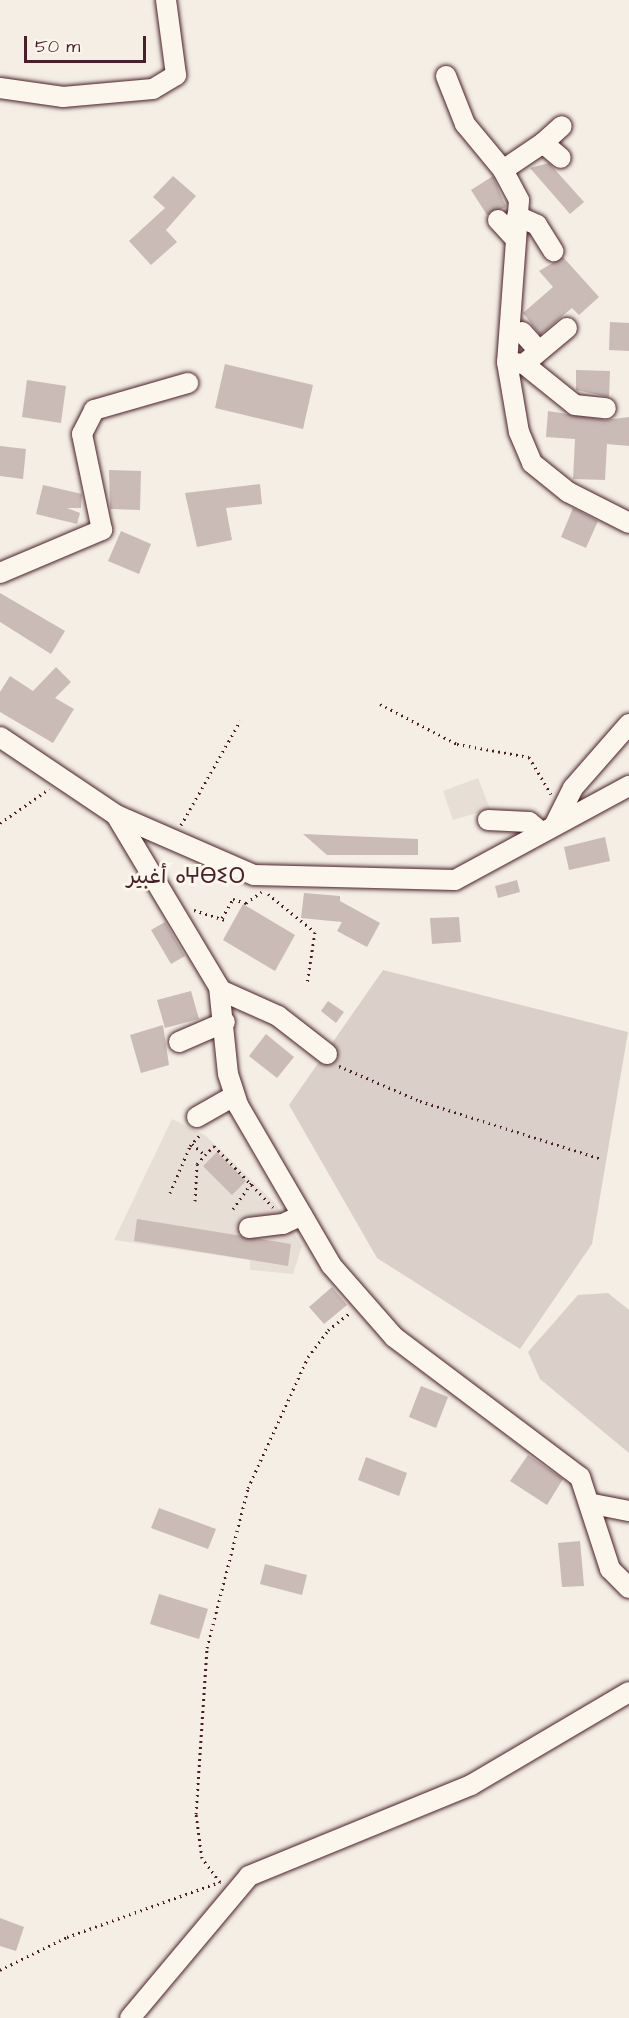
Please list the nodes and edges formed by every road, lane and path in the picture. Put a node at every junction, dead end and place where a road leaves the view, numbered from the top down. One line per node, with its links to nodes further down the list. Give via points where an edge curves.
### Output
1 (166, 0): 3 (street, via 176,75 153,89 63,97)
2 (446, 76): 7 (street, via 465,124)
3 (0, 88)
4 (562, 126): 5 (street)
5 (543, 143): 6 (street); 7 (street)
6 (561, 158)
7 (503, 170): 8 (street, via 517,191)
8 (507, 218): 9 (street, via 537,225); 13 (street, via 514,237)
9 (553, 251)
10 (567, 328): 12 (street)
11 (522, 332): 12 (street)
12 (539, 351): 13 (street)
13 (515, 363): 15 (street, via 575,405); 16 (street, via 519,432 532,464 568,492)
14 (188, 383): 17 (street, via 94,410 82,434 102,530)
15 (606, 408)
16 (629, 523)
17 (0, 573)
18 (380, 704): 26 (path, via 457,744 529,757)
19 (240, 721): 28 (path)
20 (629, 724): 26 (street)
21 (0, 736): 22 (street)
22 (67, 782): 24 (street); 27 (path, via 32,796)
23 (629, 786): 26 (street)
24 (116, 814): 28 (street); 32 (street)
25 (488, 820): 26 (street)
26 (552, 822): 29 (street, via 441,883)
27 (0, 823)
28 (171, 842): 29 (street)
29 (264, 882): 30 (path, via 253,900 233,898 224,919); 31 (path, via 315,932)
30 (194, 910)
31 (307, 983)
32 (220, 990): 33 (street); 35 (street, via 278,1016)
33 (225, 1022): 34 (street); 36 (street)
34 (178, 1042)
35 (327, 1054): 40 (path, via 344,1071 420,1101)
36 (234, 1096): 37 (street); 45 (street)
37 (202, 1123): 38 (path)
38 (192, 1144): 39 (path); 42 (path)
39 (205, 1155): 41 (path, via 214,1146); 43 (path, via 197,1164)
40 (599, 1158)
41 (251, 1183): 44 (path); 46 (path)
42 (170, 1193)
43 (195, 1201)
44 (233, 1209)
45 (302, 1215): 46 (street); 48 (street)
46 (283, 1224): 47 (street)
47 (249, 1228)
48 (361, 1305): 49 (street, via 394,1337 570,1467); 54 (path, via 328,1330 308,1357 248,1488 207,1648 196,1814 201,1858)
49 (593, 1504): 50 (street); 51 (street, via 610,1569)
50 (629, 1511)
51 (629, 1588)
52 (629, 1692): 53 (street, via 471,1785)
53 (249, 1876): 54 (path); 56 (street)
54 (220, 1882): 55 (path, via 67,1937)
55 (0, 1970)
56 (130, 2018)

